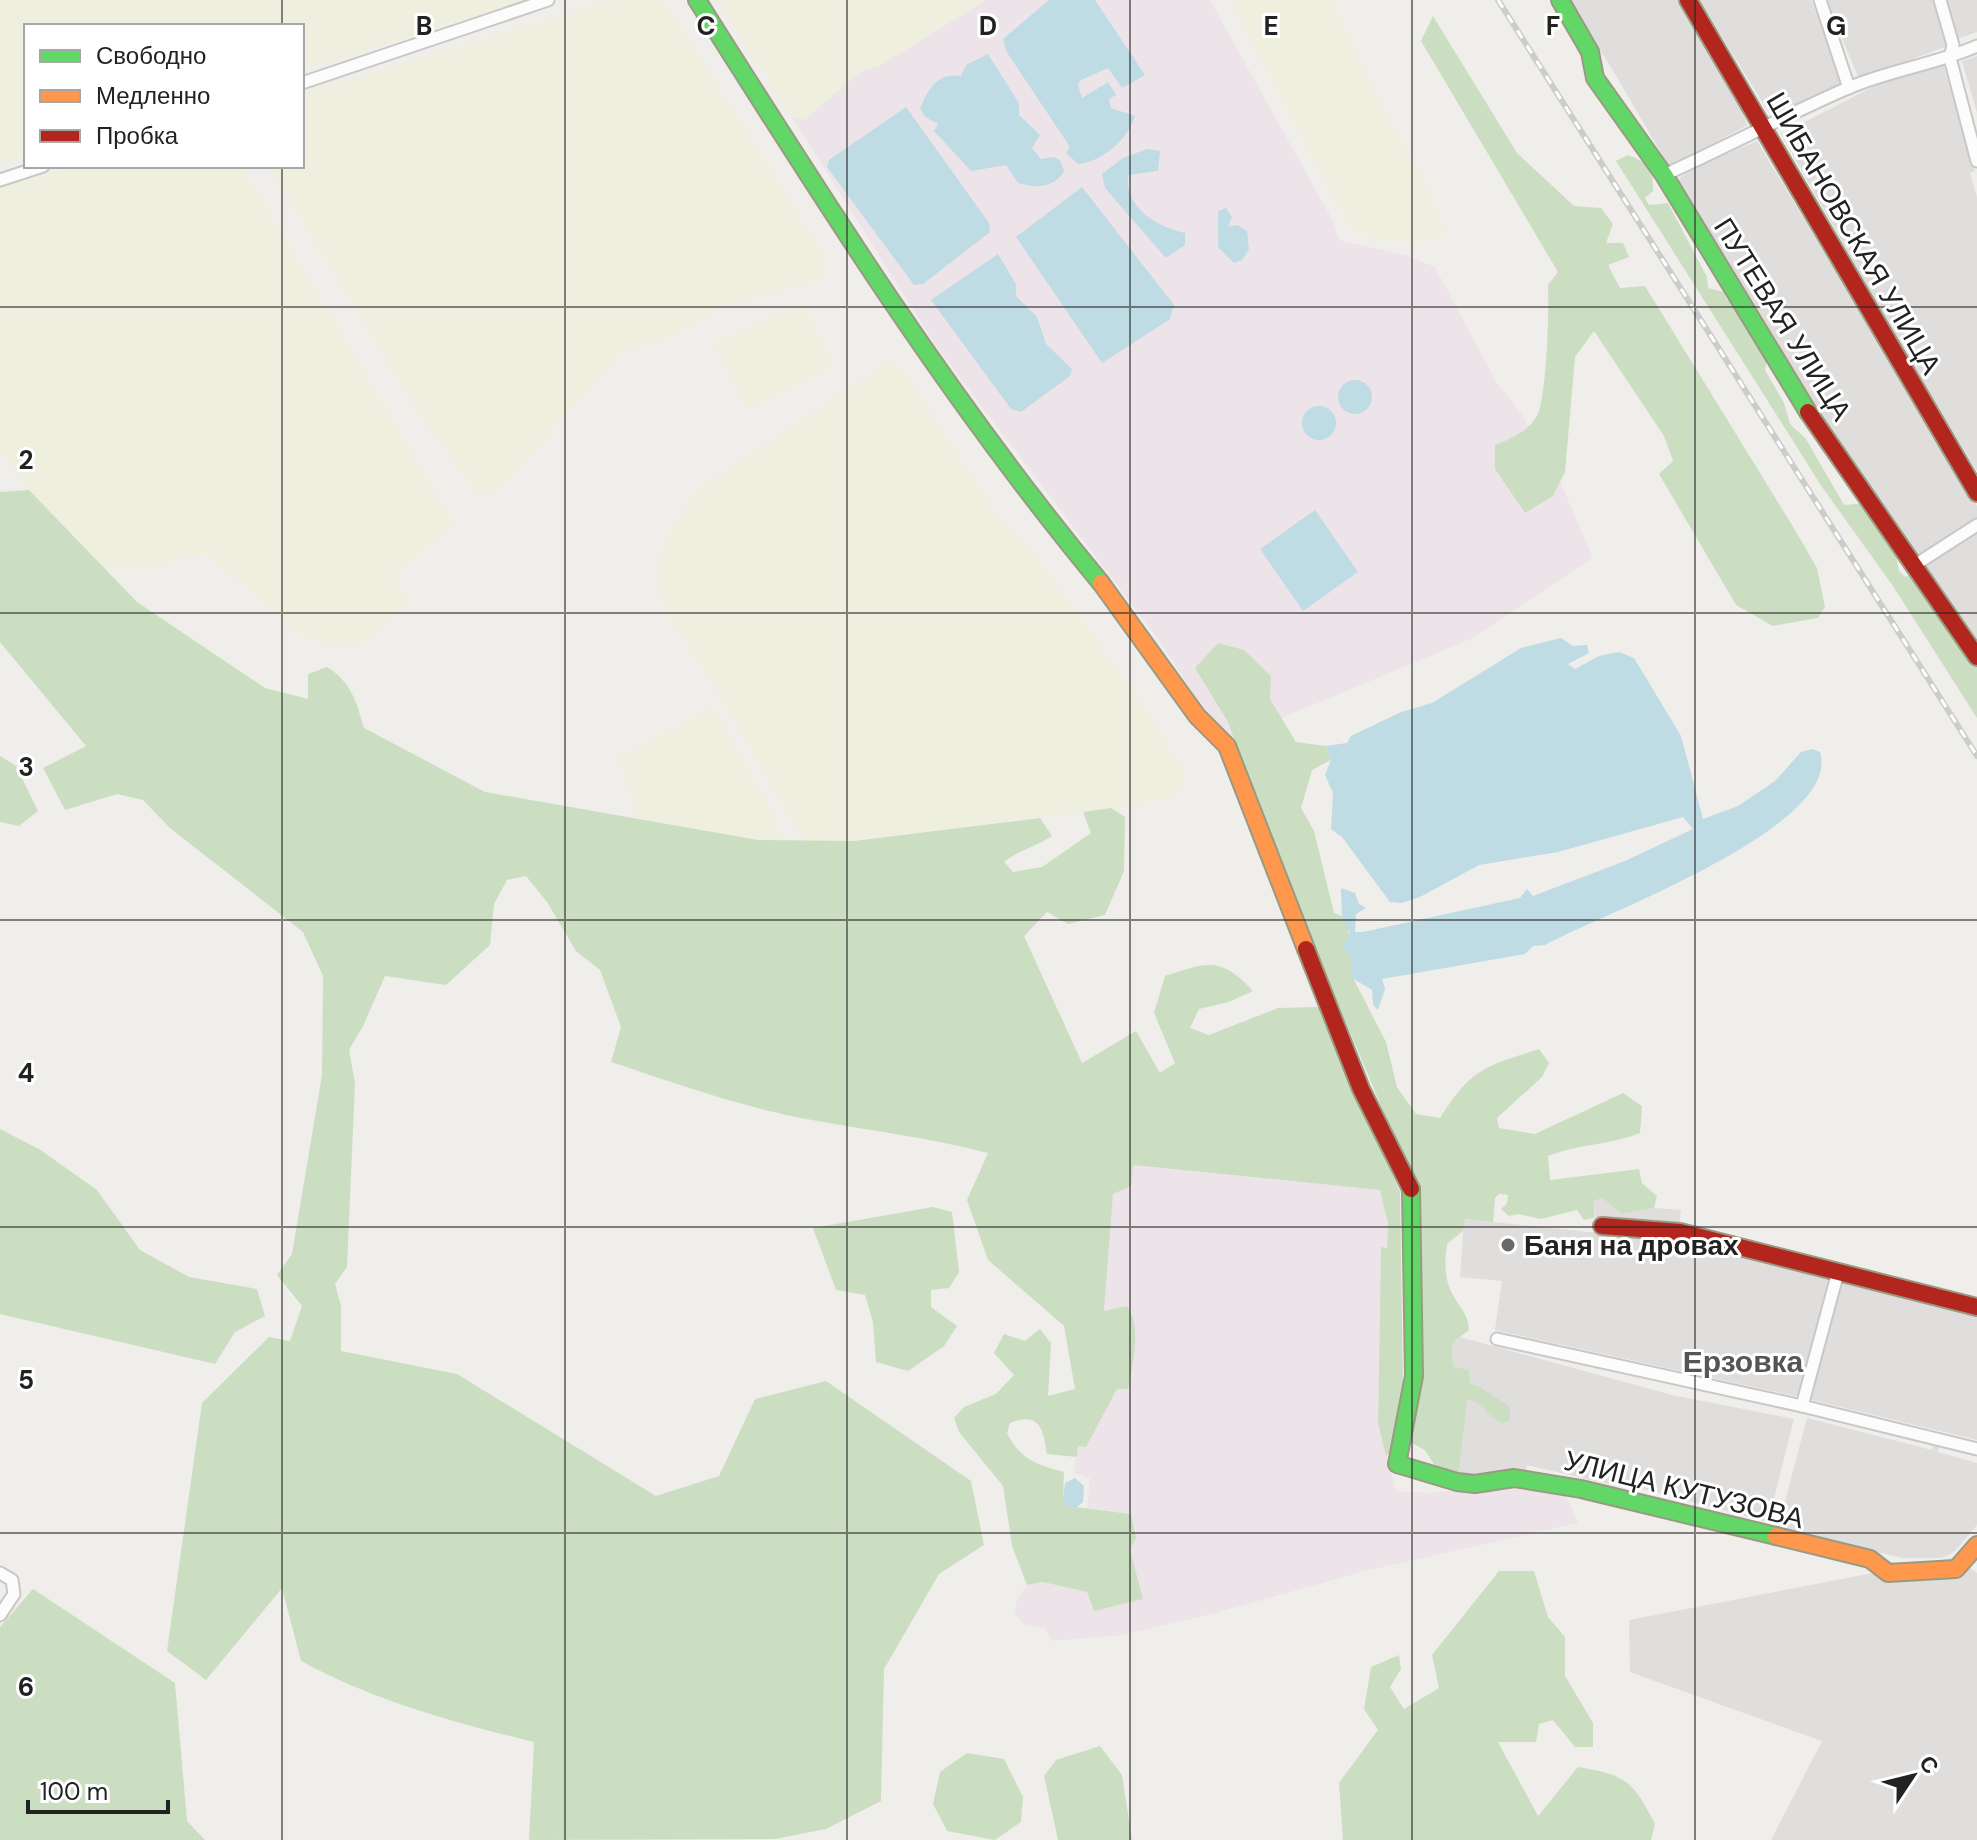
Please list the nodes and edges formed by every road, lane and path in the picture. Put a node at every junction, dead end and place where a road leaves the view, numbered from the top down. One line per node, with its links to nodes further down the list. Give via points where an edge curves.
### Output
1 (548, 0): 9 (street)
2 (697, 0): 26 (street, УЛИЦА КУТУЗОВА, via 876,283 1023,489 1126,613 1197,716 1227,746 1361,1089 1412,1192 1414,1376 1397,1464 1457,1482 1526,1479 1612,1496 1870,1559 1888,1573 1956,1569)
3 (1560, 0): 14 (street, ПУТЕВАЯ УЛИЦА, via 1590,52 1595,78)
4 (1688, 0): 11 (street, ШИБАНОВСКАЯ УЛИЦА)
5 (1820, 0): 10 (street)
6 (1940, 0): 8 (street, via 1953,45)
7 (1977, 46): 8 (street)
8 (1950, 58): 10 (street, via 1923,61); 12 (street)
9 (304, 82)
10 (1849, 88): 11 (street)
11 (1763, 130): 14 (street); 16 (street, ШИБАНОВСКАЯ УЛИЦА)
12 (1977, 161)
13 (37, 168): 15 (street)
14 (1664, 175): 18 (street, ПУТЕВАЯ УЛИЦА, via 1807,411)
15 (0, 180)
16 (1977, 493)
17 (1977, 525): 18 (street)
18 (1915, 565): 19 (street, ПУТЕВАЯ УЛИЦА)
19 (1977, 657)
20 (1602, 1226): 21 (street, via 1680,1232)
21 (1838, 1272): 22 (street); 24 (street)
22 (1977, 1307)
23 (1497, 1339): 24 (street)
24 (1802, 1406): 25 (street)
25 (1977, 1449)
26 (1977, 1545)
27 (0, 1573): 28 (street, via 12,1580 14,1594)
28 (0, 1615)

